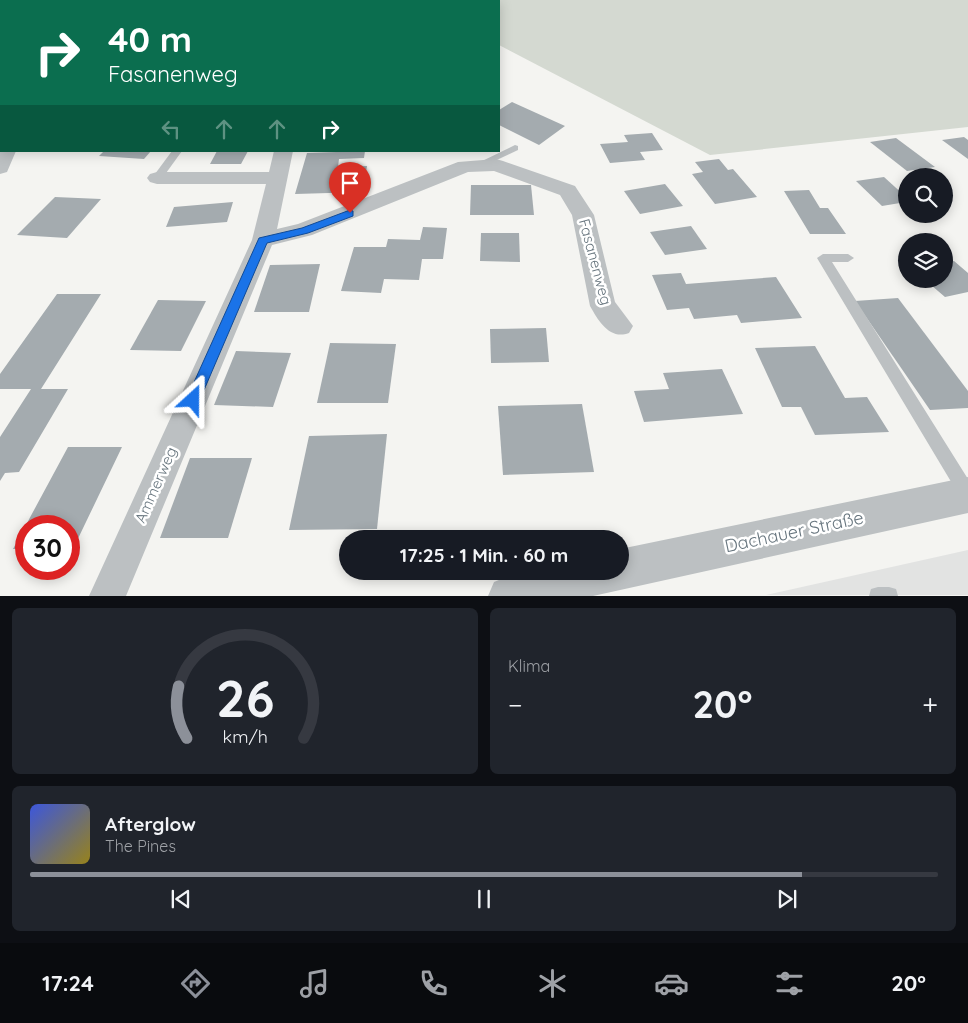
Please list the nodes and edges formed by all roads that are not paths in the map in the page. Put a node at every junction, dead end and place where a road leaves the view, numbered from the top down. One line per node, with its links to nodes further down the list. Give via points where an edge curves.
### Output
1 (515, 148): 5 (lane)
2 (7, 152): 6 (street)
3 (175, 152): 7 (lane, Ammerweg)
4 (281, 164): 7 (street, Ammerweg); 8 (street, Ammerweg)
5 (479, 165): 8 (street, Fasanenweg, via 465,166 426,180 365,208 304,230); 10 (street, Fasanenweg, via 496,165 568,191 583,214 603,306)
6 (0, 168)
7 (157, 178)
8 (263, 240): 15 (street, Ammerweg)
9 (848, 258): 11 (lane, via 822,258)
10 (620, 326)
11 (968, 495): 12 (street, Dachauer Straße)
12 (629, 567)
13 (588, 580): 14 (street)
14 (563, 589): 16 (street)
15 (107, 596)
16 (508, 596)
17 (878, 596): 18 (lane)
18 (889, 596)

